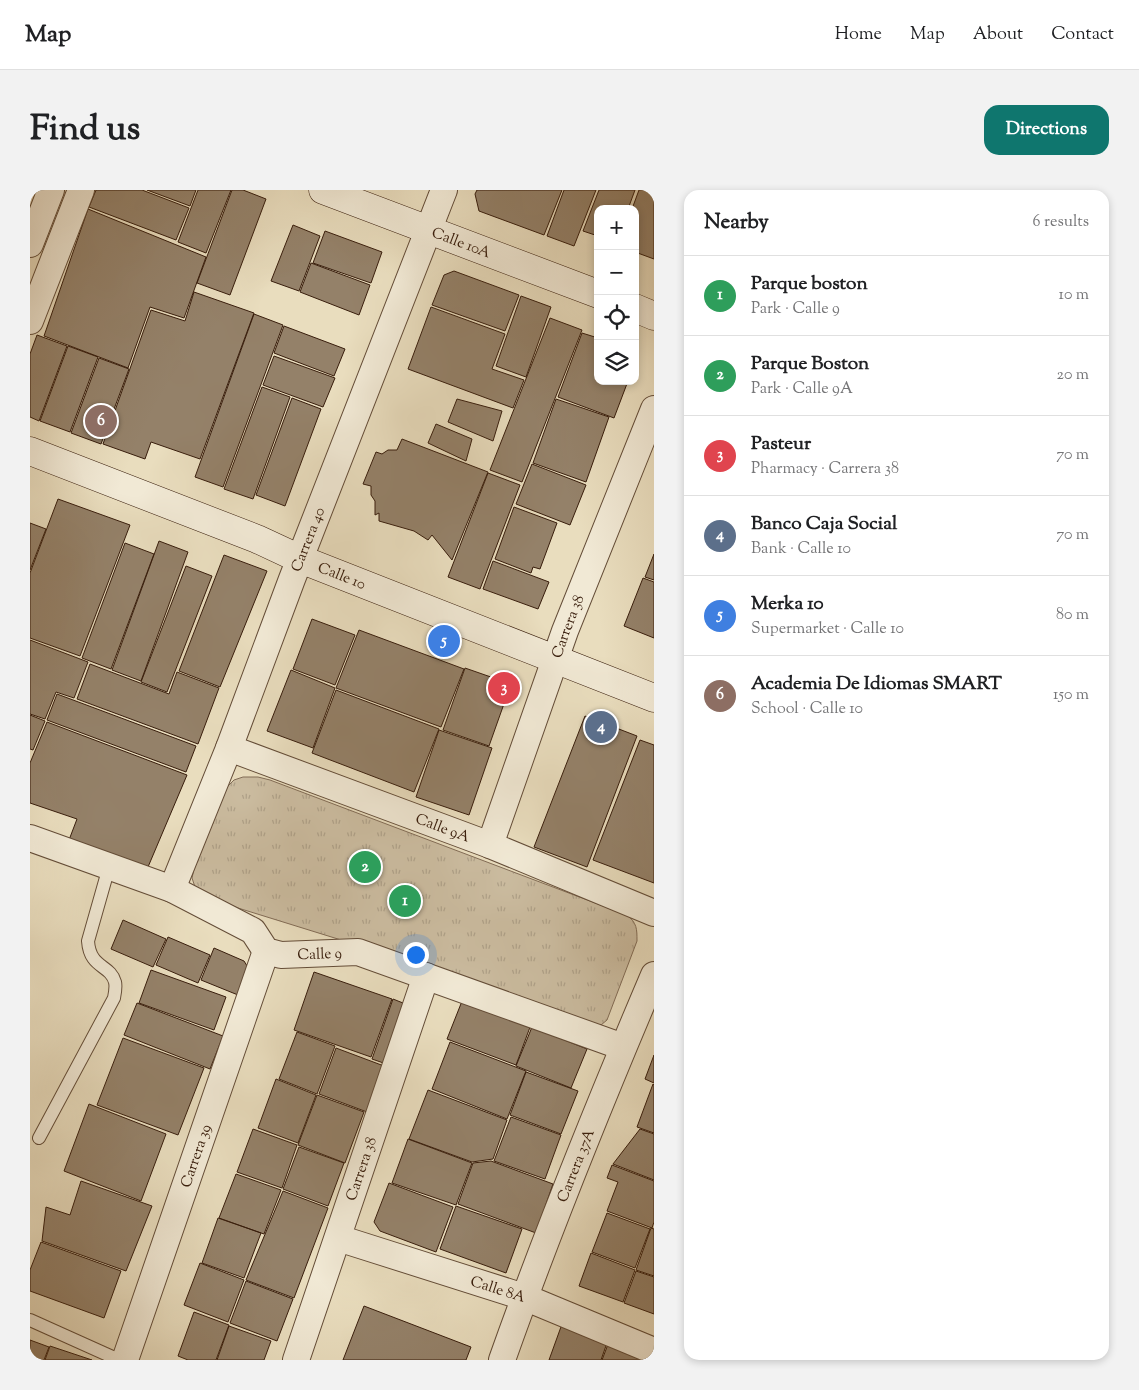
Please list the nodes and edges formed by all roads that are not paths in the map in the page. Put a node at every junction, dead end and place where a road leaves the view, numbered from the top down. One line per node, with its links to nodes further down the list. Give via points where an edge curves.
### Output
1 (50, 190): 6 (street)
2 (81, 190): 10 (street)
3 (323, 190): 5 (main road, Calle 10A)
4 (444, 190): 5 (street, Carrera 40)
5 (429, 230): 7 (main road, Calle 10A); 13 (street, Carrera 40)
6 (30, 244)
7 (594, 292)
8 (639, 310): 9 (main road)
9 (654, 316)
10 (30, 320)
11 (654, 409): 14 (street, Carrera 38)
12 (30, 451): 13 (main road, Calle 10)
13 (300, 558): 14 (main road, Calle 10); 16 (street, Carrera 40)
14 (556, 659): 15 (main road, Calle 10); 18 (street, Carrera 38)
15 (654, 698)
16 (229, 748): 18 (street, Calle 9A); 20 (street, Carrera 40)
17 (30, 838): 19 (street)
18 (490, 845): 21 (street, Calle 9A)
19 (109, 866): 20 (street); 26 (lane, via 88,941 89,951 97,964 111,974 116,983 114,998)
20 (172, 889): 22 (street, via 253,931)
21 (654, 913)
22 (266, 951): 24 (street, Calle 9, via 281,955 358,952); 32 (street, Carrera 39)
23 (654, 975): 25 (street, Carrera 37A)
24 (426, 976): 25 (street, Calle 9); 27 (street, Carrera 38)
25 (623, 1047): 28 (street, Carrera 37A)
26 (39, 1138)
27 (338, 1238): 28 (street, Calle 8A); 33 (street, Carrera 38)
28 (524, 1297): 30 (street, Calle 8A); 34 (street, Carrera 37A)
29 (30, 1320): 31 (lane)
30 (654, 1351)
31 (119, 1360)
32 (126, 1360)
33 (296, 1360)
34 (502, 1360)

